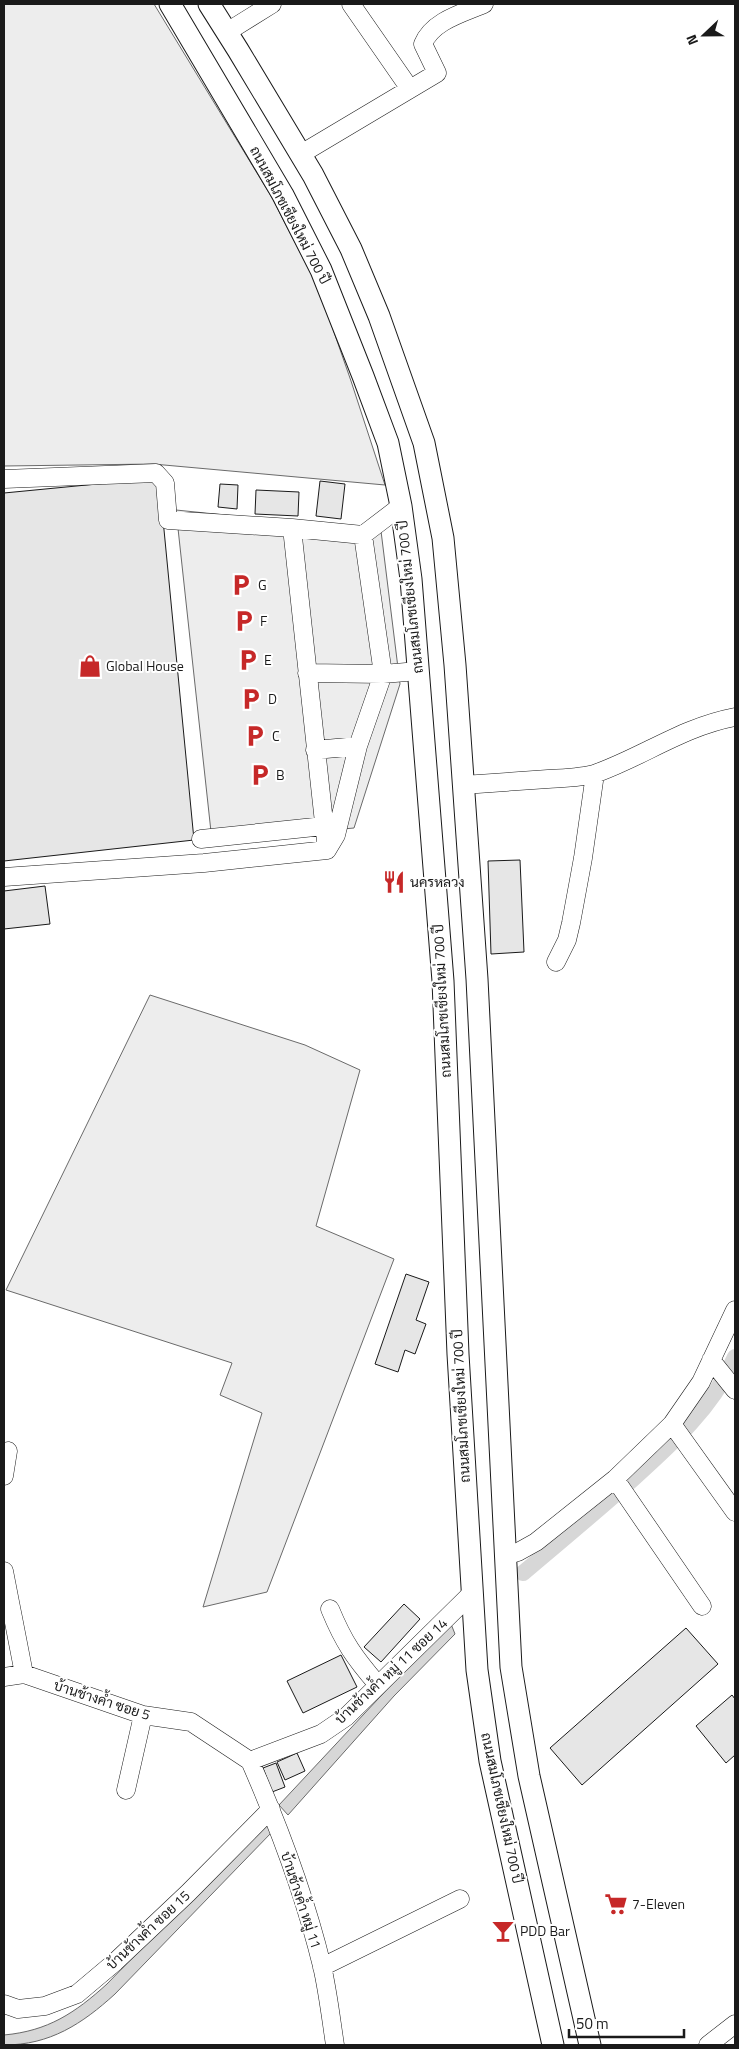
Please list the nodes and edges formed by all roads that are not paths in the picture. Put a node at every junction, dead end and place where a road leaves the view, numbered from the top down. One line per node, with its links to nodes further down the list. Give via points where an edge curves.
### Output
1 (170, 4): 10 (main road, ถนนสมโภชเชียงใหม่ 700 ปี, via 283,195 321,270 388,443)
2 (209, 4): 6 (main road)
3 (272, 4): 6 (street)
4 (351, 4): 7 (street)
5 (484, 4): 7 (street, via 434,27 426,35 423,44 437,73)
6 (227, 32): 8 (main road)
7 (410, 89): 8 (street)
8 (300, 154): 20 (main road, via 351,249 379,316 424,443 443,538)
9 (4, 479): 11 (street, via 156,474 165,483 168,520)
10 (401, 506): 12 (street); 13 (main road, ถนนสมโภชเชียงใหม่ 700 ปี)
11 (292, 528): 12 (street); 14 (street)
12 (363, 535): 15 (street)
13 (418, 671): 15 (street); 36 (main road, ถนนสมโภชเชียงใหม่ 700 ปี, via 443,981)
14 (307, 674): 15 (street); 18 (street)
15 (382, 674): 17 (street)
16 (735, 717): 19 (street, via 686,731)
17 (358, 746): 18 (street); 23 (street, via 336,835)
18 (316, 750): 21 (street)
19 (595, 774): 20 (street); 25 (street, via 571,923)
20 (463, 785): 34 (main road, via 477,979)
21 (324, 826): 22 (street); 23 (street)
22 (202, 838)
23 (327, 850): 24 (street)
24 (4, 877)
25 (556, 962)
26 (735, 1310): 27 (street)
27 (711, 1360): 28 (street); 29 (street, via 701,1382)
28 (735, 1390)
29 (672, 1424): 32 (street); 33 (street)
30 (8, 1451): 31 (street)
31 (4, 1476)
32 (615, 1479): 34 (street, via 536,1542); 37 (street)
33 (735, 1512)
34 (505, 1556): 52 (main road, via 511,1666 529,1776)
35 (4, 1571): 39 (street)
36 (471, 1594): 41 (street, บ้านช้างค้ำ หมู่ 11 ซอย 14); 51 (main road, ถนนสมโภชเชียงใหม่ 700 ปี, via 477,1670 490,1761)
37 (702, 1606)
38 (330, 1609): 41 (street, via 353,1656)
39 (24, 1674): 40 (street, บ้านช้างค้ำ ซอย 5); 42 (street, บ้านช้างค้ำ ซอย 5)
40 (4, 1676)
41 (378, 1684): 43 (street, บ้านช้างค้ำ หมู่ 11 ซอย 14, via 346,1717 321,1734)
42 (143, 1715): 43 (street, บ้านช้างค้ำ ซอย 5, via 191,1722); 44 (street)
43 (250, 1761): 45 (street, บ้านช้างค้ำ หมู่ 11)
44 (126, 1790)
45 (271, 1809): 47 (street, บ้านช้างค้ำ หมู่ 11); 48 (street, บ้านช้างค้ำ ซอย 15, via 135,1944 77,1994 45,2006 18,2009)
46 (460, 1899): 47 (street)
47 (322, 1967): 50 (street, บ้านช้างค้ำ หมู่ 11)
48 (4, 2004)
49 (735, 2024): 53 (street)
50 (335, 2045)
51 (553, 2045)
52 (590, 2045)
53 (708, 2045)

